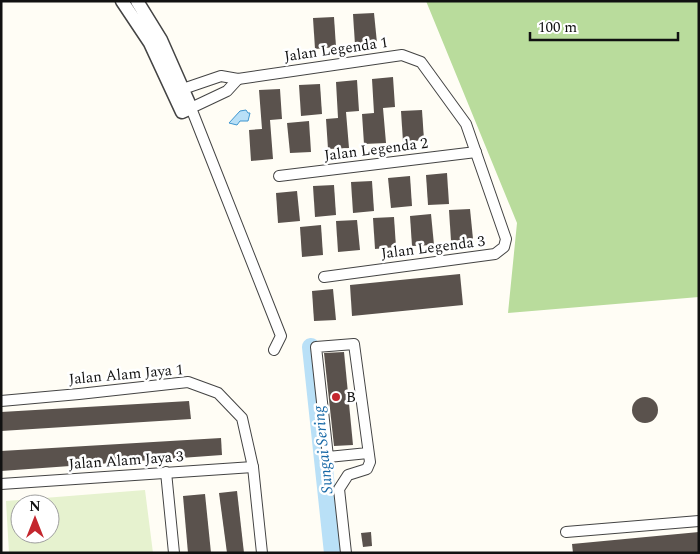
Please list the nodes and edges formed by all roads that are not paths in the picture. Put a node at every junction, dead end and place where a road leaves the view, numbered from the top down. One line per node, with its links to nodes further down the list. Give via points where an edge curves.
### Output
1 (122, 1): 4 (street)
2 (138, 1): 4 (street, via 161,40)
3 (238, 79): 4 (street, Jalan Legenda 1, via 221,76); 5 (street, via 227,91); 6 (street, Jalan Legenda 1, via 402,55 422,62 466,124)
4 (178, 91): 5 (street)
5 (186, 110): 9 (street, via 277,326 280,336)
6 (476, 152): 7 (street, Jalan Legenda 2); 8 (street, Jalan Legenda 3, via 506,239 504,247 496,254)
7 (279, 176)
8 (324, 276)
9 (274, 350)
10 (1, 401): 12 (street, Jalan Alam Jaya 1, via 188,382 218,393 242,418)
11 (368, 452): 11 (street, via 354,344 316,347 328,457); 19 (street, via 370,462 367,469 348,475 339,490)
12 (253, 467): 13 (street, Jalan Alam Jaya 3); 18 (street)
13 (166, 472): 14 (street, Jalan Alam Jaya 3); 17 (street)
14 (1, 484)
15 (699, 521): 16 (street)
16 (566, 532)
17 (174, 553)
18 (262, 553)
19 (346, 553)

